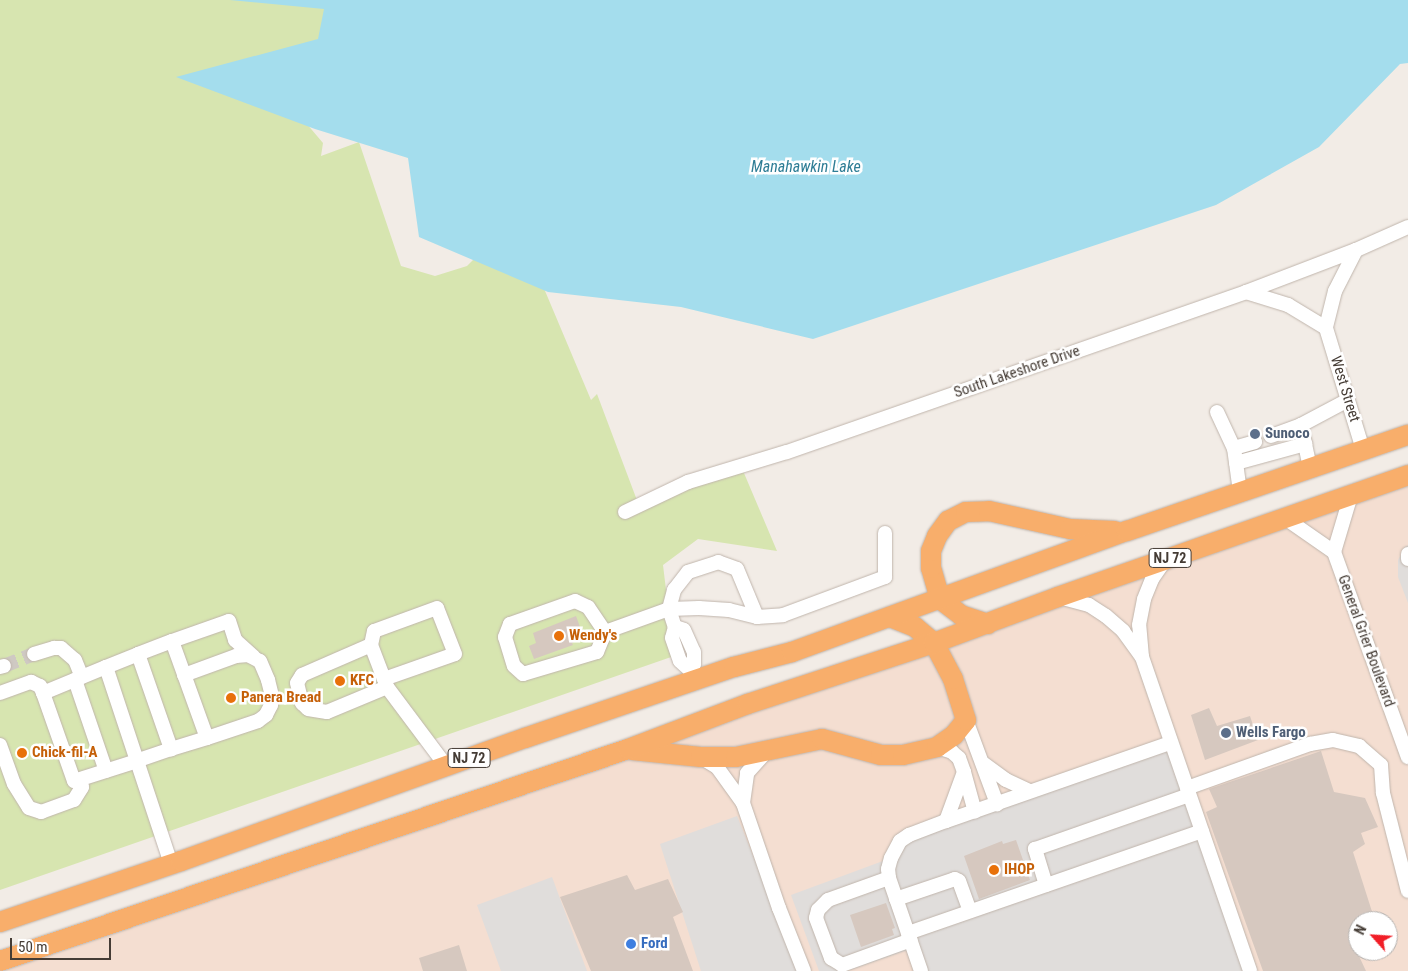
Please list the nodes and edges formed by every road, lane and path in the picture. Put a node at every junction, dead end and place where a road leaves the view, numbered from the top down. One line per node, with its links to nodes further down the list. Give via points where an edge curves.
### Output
1 (1408, 227): 2 (street, South Lakeshore Drive)
2 (1356, 250): 3 (street, South Lakeshore Drive); 4 (street, via 1335,291)
3 (1246, 292): 4 (street, via 1288,305); 19 (street, South Lakeshore Drive, via 787,452 688,482)
4 (1326, 328): 5 (street, West Street)
5 (1348, 400): 7 (street); 13 (street, West Street)
6 (1216, 412): 12 (street)
7 (1301, 425): 9 (street); 11 (street)
8 (1408, 435): 13 (highway, NJ 72)
9 (1271, 436)
10 (1255, 442): 12 (street)
11 (1305, 444): 14 (street); 15 (street)
12 (1234, 448): 14 (street)
13 (1363, 450): 15 (highway, NJ 72)
14 (1236, 463): 17 (street)
15 (1310, 468): 17 (highway, NJ 72)
16 (1408, 475): 18 (highway, NJ 72)
17 (1240, 492): 21 (highway, NJ 72)
18 (1351, 495): 20 (highway, NJ 72); 23 (street)
19 (625, 512)
20 (1285, 518): 23 (street); 26 (highway, NJ 72)
21 (1127, 531): 28 (highway, NJ 72); 28 (highway, via 1070,529 990,511 966,512 948,521 931,551 931,568)
22 (884, 533): 31 (street, via 885,577 782,615)
23 (1334, 552): 57 (street, General Grier Boulevard)
24 (1408, 554): 25 (street)
25 (1408, 559)
26 (1166, 560): 27 (highway, NJ 72); 40 (street, via 1152,579 1144,599 1139,625)
27 (1058, 597): 32 (highway, NJ 72); 40 (street, via 1090,605 1106,616 1123,630)
28 (940, 599): 30 (highway, NJ 72); 32 (highway, via 961,615)
29 (669, 609): 31 (street, via 729,610); 31 (street, via 674,590 688,572 718,562 737,569); 33 (street); 43 (street, via 674,626 684,630 694,652)
30 (890, 617): 35 (highway, via 916,627); 43 (highway, NJ 72, via 792,652)
31 (757, 618)
32 (988, 624): 35 (highway, NJ 72)
33 (605, 632): 33 (street, via 588,608 576,601 510,624 505,637 514,666 523,674 597,652)
34 (172, 641): 38 (street); 39 (street, via 229,621 235,640); 42 (street)
35 (934, 643): 48 (highway, via 953,679); 53 (highway, NJ 72, via 748,704)
36 (372, 645): 45 (street); 45 (street, via 302,675 297,683 302,703 308,709 327,712); 45 (street, via 374,631 437,608 455,654)
37 (34, 654): 44 (street, via 61,648 75,660)
38 (138, 654): 41 (street); 55 (street)
39 (254, 657): 42 (street, via 236,656); 49 (street, via 260,661 272,696 266,715 258,722)
40 (1142, 657): 50 (street)
41 (106, 667): 44 (street); 58 (street)
42 (184, 675): 49 (street)
43 (692, 675): 60 (highway, NJ 72)
44 (78, 678): 47 (street); 61 (street)
45 (385, 683): 60 (street)
46 (0, 693): 47 (street, via 31,682 40,686)
47 (43, 693): 63 (street, via 74,781)
48 (966, 720): 52 (highway, via 954,735); 59 (street)
49 (207, 738): 55 (street)
50 (1170, 743): 64 (street); 65 (street)
51 (0, 746): 63 (street, via 14,784 30,808 40,812 74,800 82,787)
52 (937, 747): 54 (highway, via 903,755 881,755 822,738); 62 (street, via 959,758)
53 (628, 749): 56 (highway); 79 (highway, NJ 72)
54 (770, 749): 56 (highway, via 736,757); 66 (street, via 747,773)
55 (171, 750): 58 (street)
56 (701, 757): 66 (street, via 717,767)
57 (1408, 758)
58 (137, 761): 61 (street); 71 (street)
59 (984, 764): 64 (street, via 1006,780); 67 (street)
60 (446, 766): 71 (highway, NJ 72)
61 (106, 771): 63 (street)
62 (964, 772): 68 (street); 69 (street)
63 (80, 780)
64 (1030, 791): 67 (street)
65 (1188, 791): 70 (street); 73 (street, via 1035,849); 74 (street, via 1310,744 1333,740 1358,746 1380,765 1383,793)
66 (743, 803): 82 (street)
67 (997, 804): 68 (street)
68 (975, 812): 69 (street)
69 (946, 821): 72 (street, via 909,835 900,842 891,858)
70 (1202, 831): 73 (street); 84 (street)
71 (171, 864): 77 (highway, NJ 72)
72 (890, 878): 75 (street); 78 (street, via 828,900 818,910 816,918 831,958 842,966)
73 (1046, 885): 76 (street)
74 (1408, 890)
75 (896, 899): 76 (street, via 955,879 959,881); 78 (street)
76 (970, 911): 78 (street)
77 (0, 922)
78 (909, 936): 83 (street)
79 (23, 953): 80 (highway, NJ 72); 81 (street)
80 (0, 960)
81 (10, 971)
82 (804, 971)
83 (922, 971)
84 (1250, 971)

